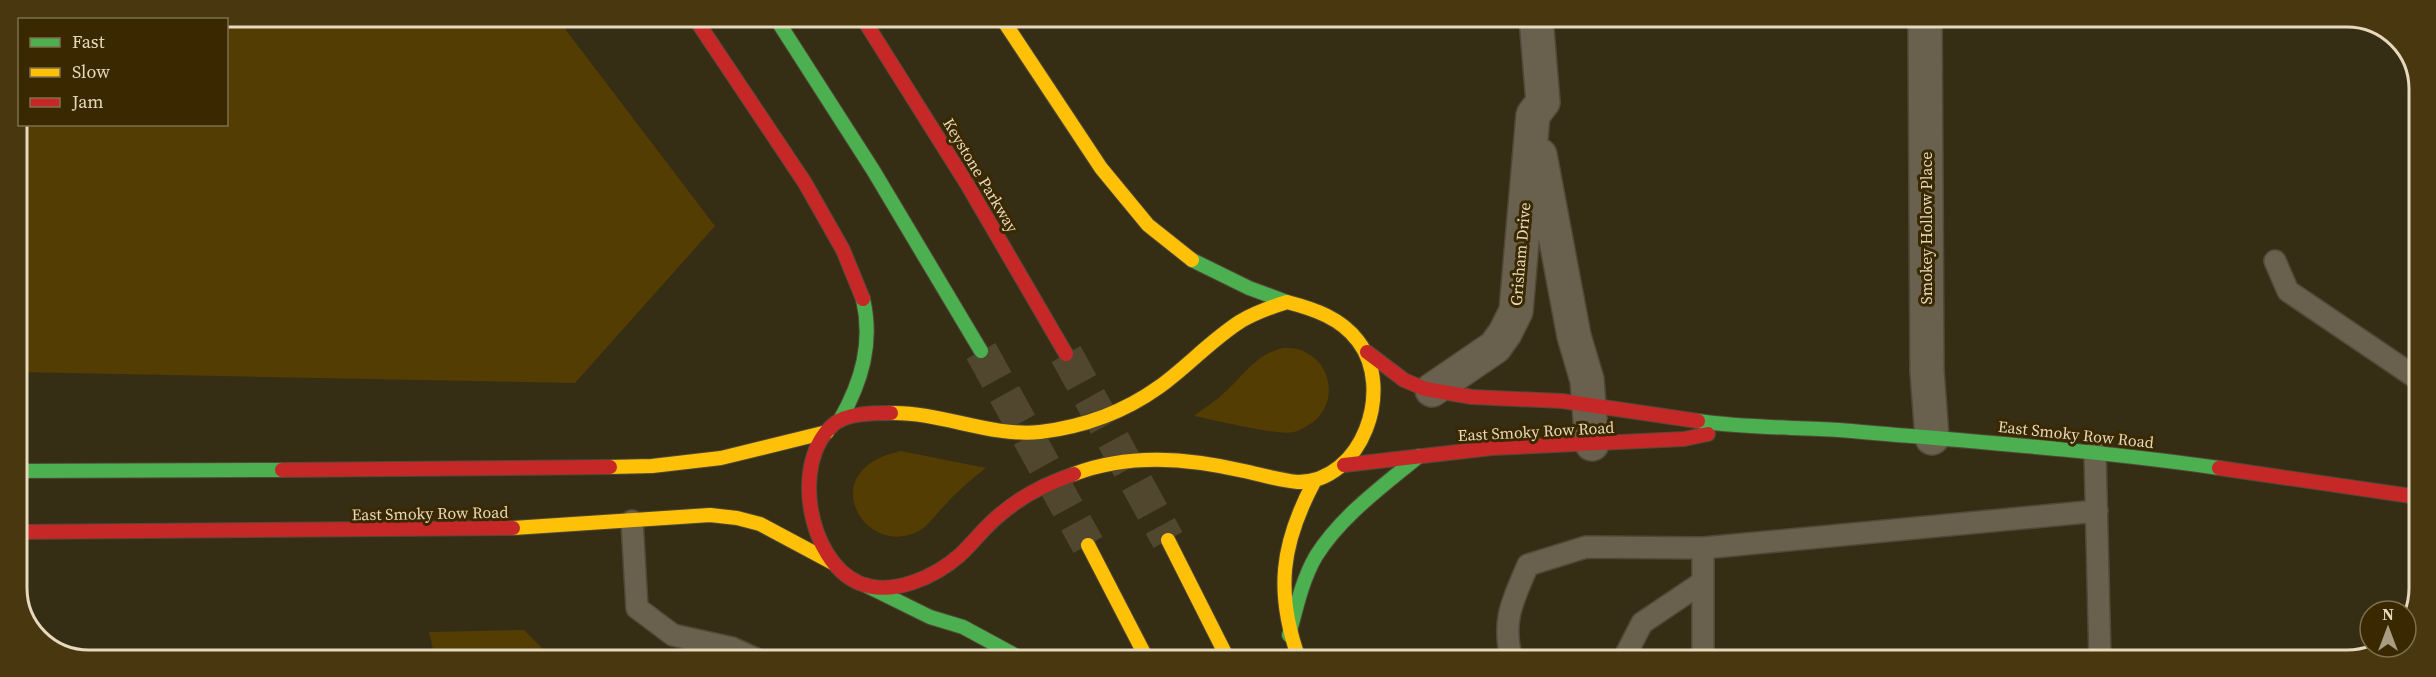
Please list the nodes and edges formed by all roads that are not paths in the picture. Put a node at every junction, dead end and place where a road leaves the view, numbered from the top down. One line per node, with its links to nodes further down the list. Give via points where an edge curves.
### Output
1 (701, 27): 16 (main road, via 789,154 846,253 858,284 867,324 865,363)
2 (781, 27): 10 (main road)
3 (867, 27): 12 (main road, Keystone Parkway, via 948,153)
4 (1008, 27): 9 (main road, via 1101,168 1148,225 1190,259)
5 (1537, 27): 7 (street, Grisham Drive, via 1543,102)
6 (1925, 27): 19 (street, Smokey Hollow Place, via 1926,371)
7 (1533, 115): 14 (street, Grisham Drive, via 1516,311 1495,347); 15 (street, Grisham Drive)
8 (2275, 261): 13 (lane, via 2288,291)
9 (1287, 302): 11 (main road, via 1334,320 1348,329); 16 (main road, via 1237,323 1157,390 1132,405 1070,426 1041,432 1001,432 898,412)
10 (981, 351)
11 (1367, 352): 14 (main road, East Smoky Row Road, via 1404,380); 23 (main road, via 1374,386 1373,405 1356,449)
12 (1066, 354)
13 (2409, 373)
14 (1432, 390): 15 (main road, East Smoky Row Road, via 1472,397 1532,399)
15 (1588, 393): 17 (main road, East Smoky Row Road); 20 (street, Grisham Drive)
16 (840, 420): 18 (main road)
17 (1730, 426): 19 (main road, East Smoky Row Road); 20 (main road, East Smoky Row Road, via 1684,439)
18 (827, 432): 24 (main road, via 721,459 652,466); 33 (main road, via 812,463 809,500 817,533)
19 (1932, 438): 21 (main road, East Smoky Row Road)
20 (1592, 444): 22 (main road, East Smoky Row Road)
21 (2095, 452): 26 (main road, East Smoky Row Road); 27 (lane)
22 (1419, 456): 23 (main road, East Smoky Row Road); 36 (main road, via 1340,526 1317,554 1306,576)
23 (1344, 465): 25 (main road)
24 (27, 471)
25 (1314, 482): 35 (main road, via 1285,480 1201,461 1147,458 1116,462 1067,475 1039,488 992,521 941,570 908,584); 36 (main road, via 1300,505 1285,548 1282,573)
26 (2409, 496)
27 (2097, 511): 32 (lane); 45 (lane)
28 (632, 521): 29 (main road, East Smoky Row Road, via 502,529); 33 (main road, East Smoky Row Road, via 710,515 737,518 760,524); 37 (lane, via 637,608 673,635)
29 (27, 532)
30 (1168, 540): 40 (main road)
31 (1088, 545): 39 (main road)
32 (1703, 548): 34 (lane); 42 (lane, via 1586,547 1528,565 1508,612)
33 (833, 563): 35 (main road, via 850,579)
34 (1703, 582): 43 (lane, via 1642,623); 44 (lane)
35 (865, 585): 38 (main road, via 930,617 963,627)
36 (1289, 635): 41 (main road)
37 (736, 650)
38 (1005, 650)
39 (1143, 650)
40 (1223, 650)
41 (1295, 650)
42 (1509, 650)
43 (1628, 650)
44 (1703, 650)
45 (2100, 650)

